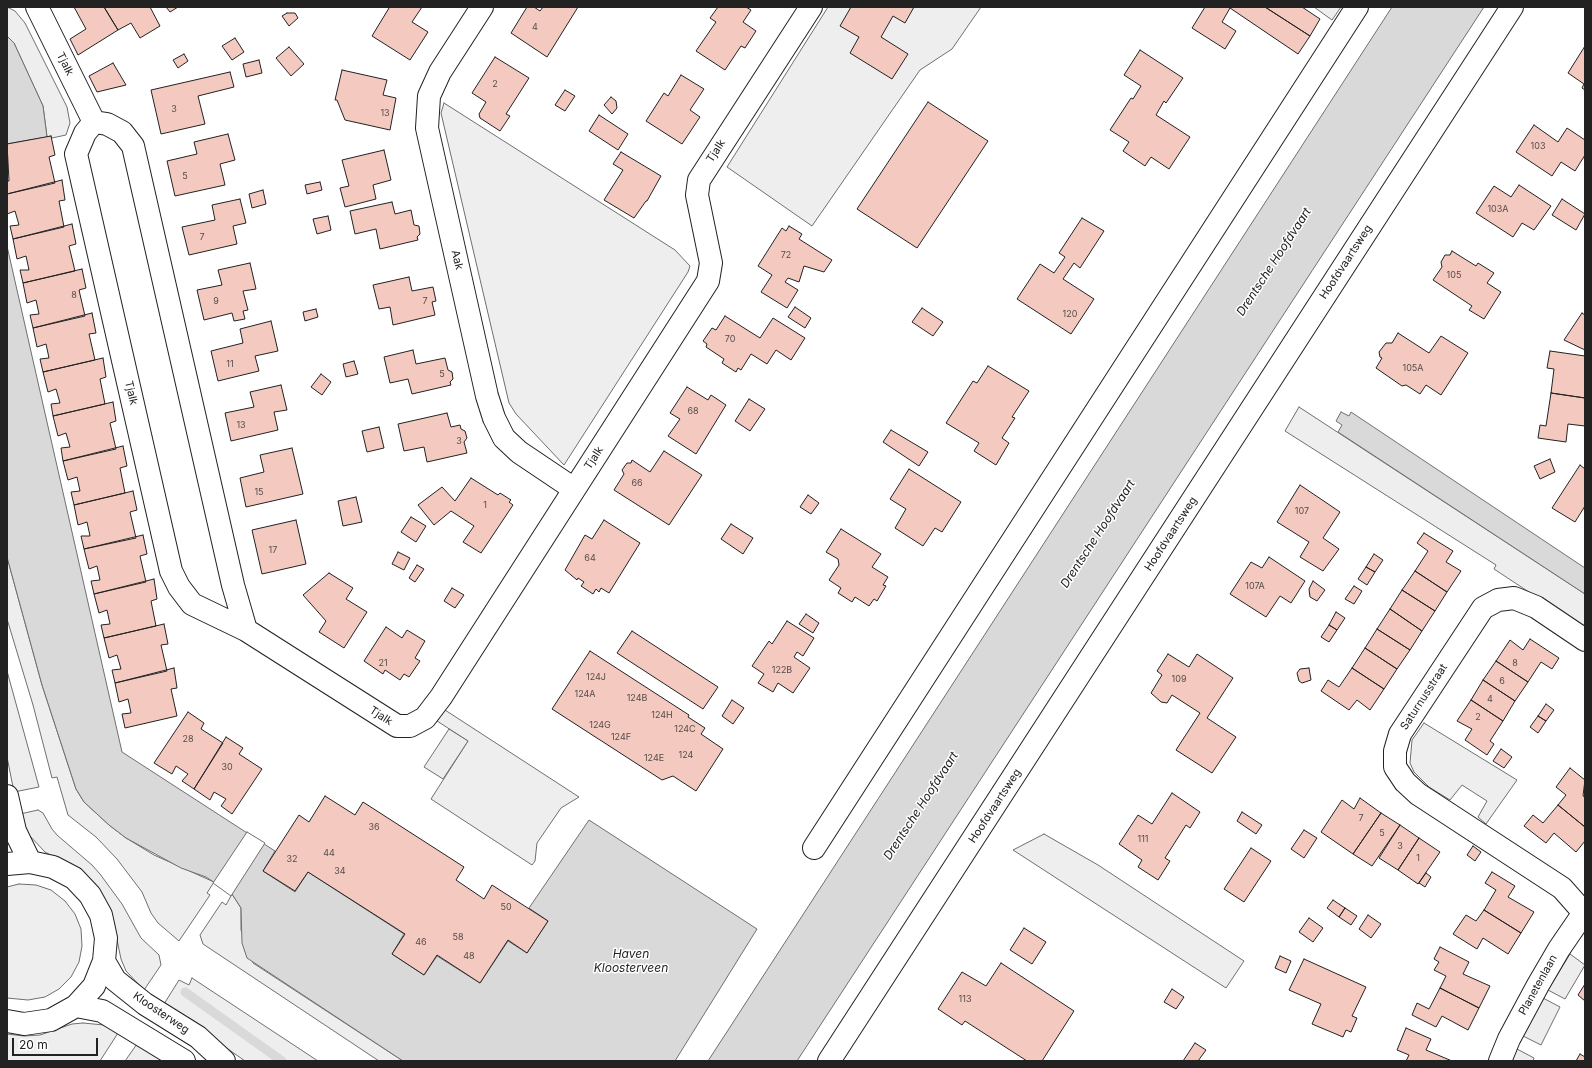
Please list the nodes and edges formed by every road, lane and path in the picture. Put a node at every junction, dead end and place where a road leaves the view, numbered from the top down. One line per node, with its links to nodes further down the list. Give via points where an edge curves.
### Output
1 (37, 7): 6 (street, Tjalk)
2 (482, 7): 7 (street, Aak, via 440,72 429,96 427,128 485,388 494,418 504,438 518,452)
3 (811, 7): 7 (street, Tjalk, via 699,180 697,195 711,263 708,282)
4 (1357, 7): 11 (street)
5 (1512, 7): 20 (street, Hoofdvaartsweg)
6 (94, 122): 8 (street, via 107,124 122,132 133,146 232,585); 8 (street, Tjalk, via 85,133 76,154 171,571 192,604)
7 (574, 489): 8 (street, Tjalk, via 441,697 426,718 410,726 397,726)
8 (246, 630)
9 (1585, 640): 14 (street, Saturnusstraat, via 1536,607 1514,598 1498,600 1483,608 1400,734 1395,751 1395,767 1405,782 1418,794 1562,888)
10 (7, 796): 12 (street, via 15,831)
11 (814, 848)
12 (30, 862): 13 (street); 15 (street, via 53,867 74,878 90,895 101,915 106,938)
13 (7, 864)
14 (1584, 913): 21 (street, Planetenlaan, via 1538,985)
15 (104, 961): 16 (street, via 94,986); 19 (street, Kloosterweg, via 115,980 145,1004 198,1037)
16 (76, 1006): 17 (street, via 52,1020 24,1024); 18 (street, via 102,1011)
17 (7, 1021)
18 (184, 1061)
19 (224, 1061)
20 (829, 1061)
21 (1500, 1061)

